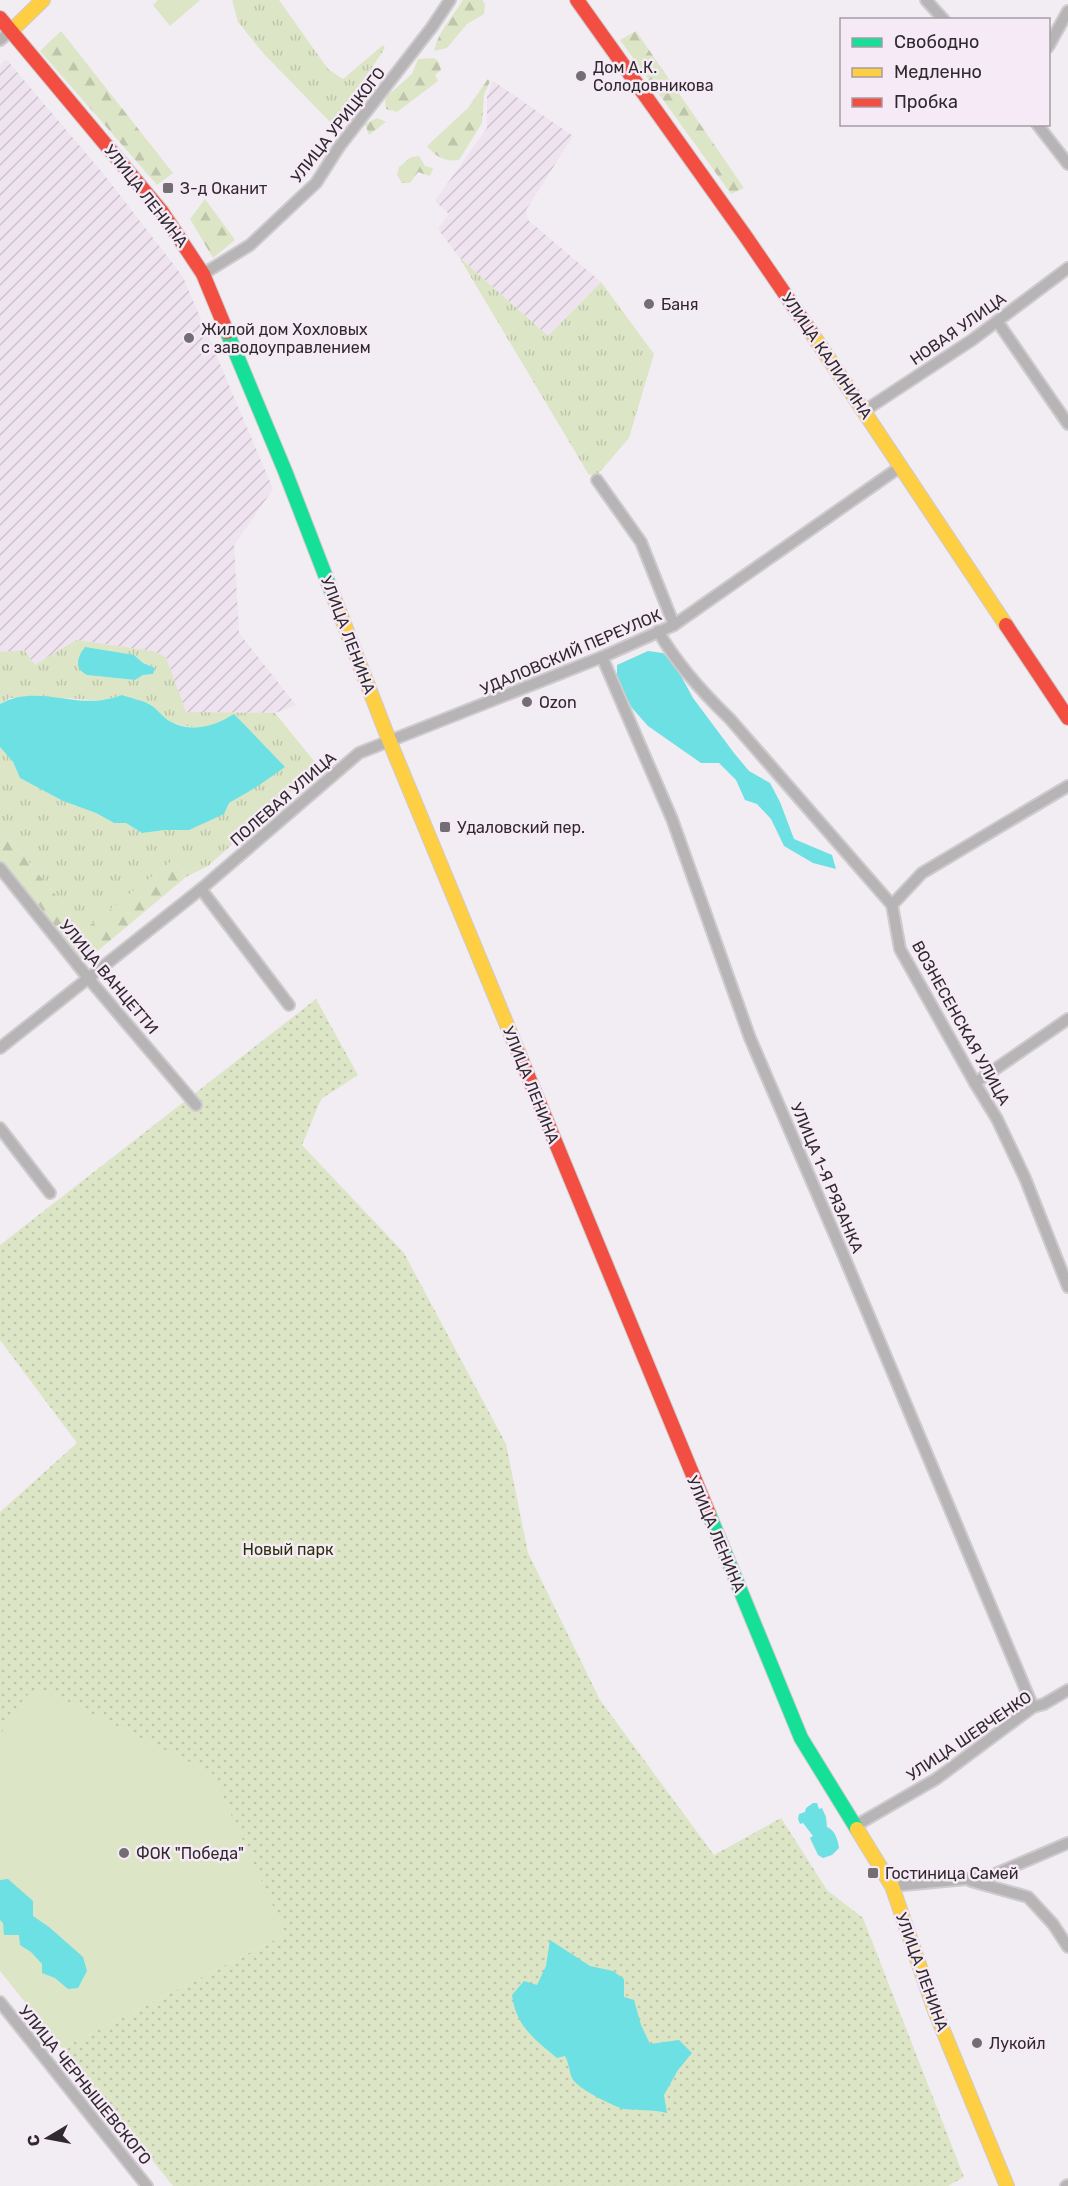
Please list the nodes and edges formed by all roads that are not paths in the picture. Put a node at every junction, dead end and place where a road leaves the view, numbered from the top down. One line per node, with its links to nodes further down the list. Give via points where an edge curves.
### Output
1 (43, 0): 8 (street)
2 (450, 0): 13 (street, УЛИЦА УРИЦКОГО, via 316,183 250,245)
3 (577, 0): 15 (street, УЛИЦА КАЛИНИНА)
4 (926, 0): 7 (street)
5 (1068, 11): 9 (street)
6 (0, 18): 8 (street, УЛИЦА ЛЕНИНА)
7 (942, 18)
8 (5, 35): 13 (street, УЛИЦА ЛЕНИНА, via 162,212)
9 (1050, 43)
10 (1039, 126): 11 (street)
11 (1068, 164)
12 (1068, 268): 14 (street, НОВАЯ УЛИЦА)
13 (203, 274): 23 (street, УЛИЦА ЛЕНИНА, via 285,471)
14 (997, 321): 15 (street, НОВАЯ УЛИЦА); 16 (street)
15 (864, 411): 17 (street, УЛИЦА КАЛИНИНА)
16 (1068, 424)
17 (900, 467): 19 (street, УДАЛОВСКИЙ ПЕРЕУЛОК); 22 (street, УЛИЦА КАЛИНИНА)
18 (597, 480): 19 (street, via 641,542)
19 (674, 625): 20 (street, УДАЛОВСКИЙ ПЕРЕУЛОК)
20 (658, 631): 21 (street, УДАЛОВСКИЙ ПЕРЕУЛОК); 27 (street, via 709,699)
21 (602, 657): 23 (street, УДАЛОВСКИЙ ПЕРЕУЛОК); 38 (street, УЛИЦА 1-Я РЯЗАНКА, via 672,819 750,1038)
22 (1068, 718)
23 (389, 740): 26 (street, ПОЛЕВАЯ УЛИЦА, via 359,753); 39 (street, УЛИЦА ЛЕНИНА, via 801,1738)
24 (1068, 786): 27 (street, via 922,873)
25 (0, 868): 28 (street, УЛИЦА ВАНЦЕТТИ)
26 (201, 889): 28 (street, ПОЛЕВАЯ УЛИЦА); 29 (street)
27 (892, 905): 32 (street, ВОЗНЕСЕНСКАЯ УЛИЦА, via 900,949)
28 (89, 978): 31 (street, ПОЛЕВАЯ УЛИЦА); 33 (street, УЛИЦА ВАНЦЕТТИ)
29 (289, 1005)
30 (1068, 1019): 32 (street)
31 (0, 1048)
32 (975, 1083): 36 (street, ВОЗНЕСЕНСКАЯ УЛИЦА, via 1025,1178)
33 (196, 1105)
34 (0, 1128): 35 (street)
35 (50, 1193)
36 (1068, 1287)
37 (1068, 1690): 38 (street, УЛИЦА ШЕВЧЕНКО)
38 (1033, 1707): 39 (street, УЛИЦА ШЕВЧЕНКО, via 936,1779)
39 (855, 1826): 42 (street, УЛИЦА ЛЕНИНА)
40 (1068, 1843): 41 (street, via 988,1877)
41 (968, 1880): 42 (street); 43 (street, via 1028,1897)
42 (892, 1887): 46 (street, УЛИЦА ЛЕНИНА, via 935,2011)
43 (1068, 1947)
44 (0, 2002): 45 (street, УЛИЦА ЧЕРНЫШЕВСКОГО)
45 (147, 2186)
46 (1007, 2186)

